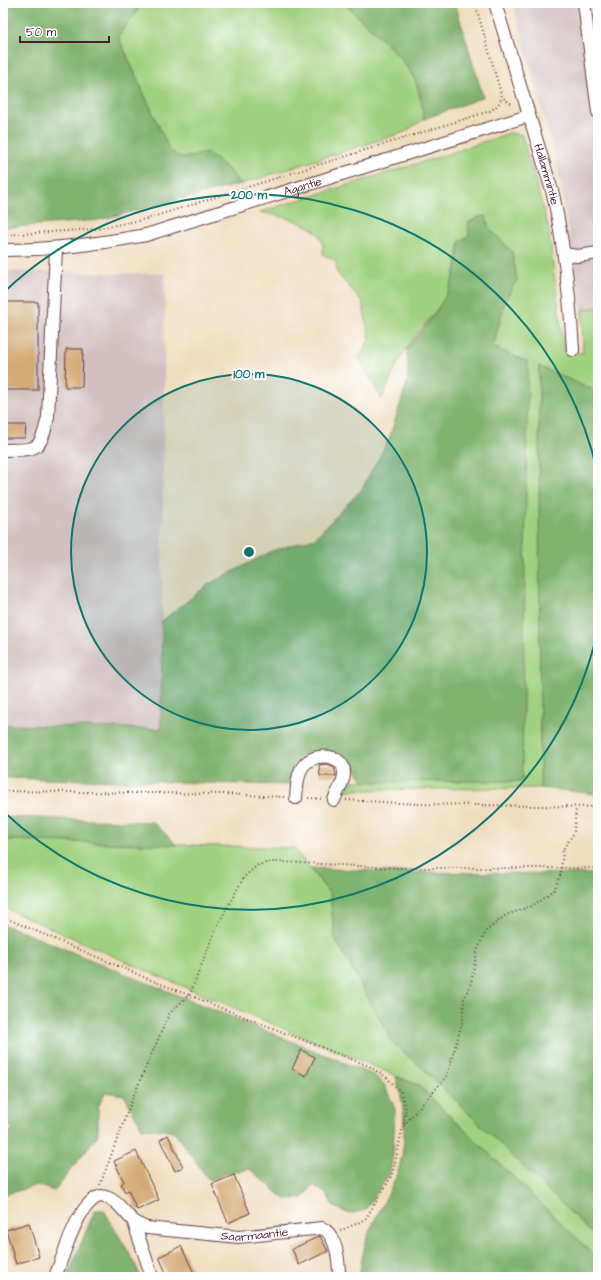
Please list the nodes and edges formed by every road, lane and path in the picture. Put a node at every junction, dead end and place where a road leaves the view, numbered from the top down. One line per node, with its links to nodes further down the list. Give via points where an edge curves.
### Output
1 (475, 3): 4 (path)
2 (495, 3): 6 (street, Hallammintie)
3 (584, 3): 5 (street)
4 (502, 97): 6 (path); 7 (path, via 498,105 490,111 146,219 96,229)
5 (598, 112)
6 (528, 116): 8 (street, Agantie, via 146,235 96,245); 11 (street, Hallammintie, via 553,194)
7 (3, 235)
8 (56, 249): 9 (street, Agantie); 13 (street, via 48,417 44,434 39,445 32,450)
9 (3, 250)
10 (598, 253): 11 (street, via 578,256)
11 (564, 254): 12 (street, Hallammintie)
12 (573, 350)
13 (3, 450)
14 (296, 798): 15 (street, via 298,776 303,766 313,758 326,756 336,758 344,769)
15 (334, 800)
16 (598, 808): 17 (path, via 576,808 574,833 562,849)
17 (562, 868): 18 (path); 20 (path, via 397,868 283,862 258,865 244,877 216,928); 21 (path, via 554,890 532,906 506,915 486,931 477,951 471,983 464,999 463,1019 447,1076)
18 (598, 868)
19 (3, 917): 20 (path)
20 (190, 994): 21 (path, via 378,1071 401,1092 406,1109); 22 (path, via 169,1014 133,1097)
21 (403, 1126): 24 (path, via 390,1179 366,1218 358,1224)
22 (96, 1197): 23 (street, via 106,1196 115,1201); 25 (street, via 81,1214)
23 (134, 1223): 24 (street, Saarmaantie, via 147,1228 227,1237 258,1236 317,1228 326,1230); 26 (street)
24 (329, 1234): 27 (street, via 336,1251)
25 (55, 1277)
26 (152, 1277)
27 (339, 1277)

